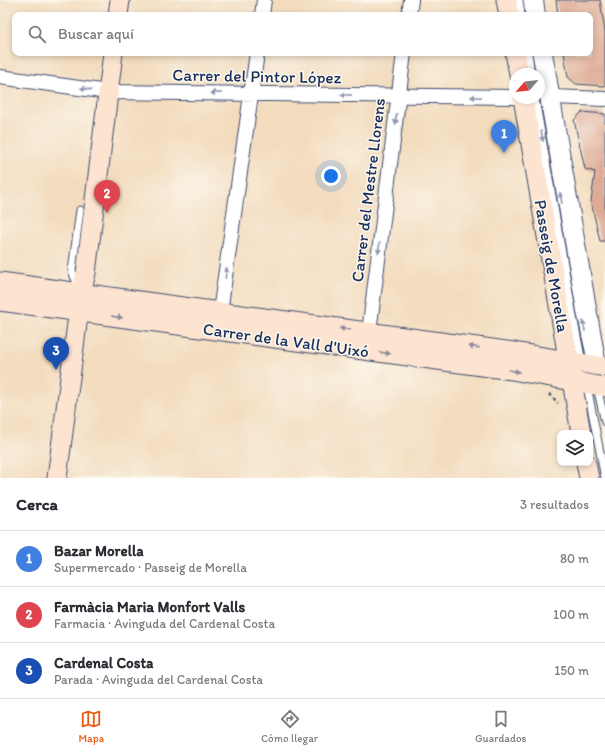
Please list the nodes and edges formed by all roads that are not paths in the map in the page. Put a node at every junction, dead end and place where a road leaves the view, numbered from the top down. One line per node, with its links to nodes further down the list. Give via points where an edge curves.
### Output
1 (120, 0): 8 (main road)
2 (264, 0): 9 (street)
3 (411, 0): 10 (street)
4 (506, 0): 11 (main road)
5 (519, 0): 12 (lane)
6 (527, 0): 13 (lane)
7 (536, 0): 14 (street)
8 (118, 12)
9 (262, 12)
10 (409, 12)
11 (508, 12)
12 (521, 12)
13 (529, 12)
14 (538, 12)
15 (113, 56): 25 (main road)
16 (257, 56): 26 (street)
17 (404, 56): 27 (street, Carrer del Mestre Llorens)
18 (516, 56): 22 (main road)
19 (528, 56): 23 (lane)
20 (537, 56): 39 (lane, one-way to 20)
21 (545, 56): 29 (street, Passeig de Morella)
22 (518, 68)
23 (530, 68)
24 (0, 77): 25 (street, Carrer del Pintor López, one-way to 24)
25 (108, 92): 26 (street, Carrer del Pintor López, one-way to 25); 36 (main road, via 86,273)
26 (251, 93): 27 (street, Carrer del Pintor López, one-way to 26); 37 (street, one-way to 26)
27 (399, 95): 28 (street, Carrer del Pintor López, one-way to 27); 38 (street, Carrer del Mestre Llorens, one-way to 38)
28 (509, 97)
29 (552, 97): 30 (street); 39 (street, Passeig de Morella)
30 (605, 99)
31 (524, 104): 39 (main road, Passeig de Morella)
32 (537, 104): 39 (lane, one-way to 39, via 571,308)
33 (80, 210): 36 (lane, via 72,271)
34 (0, 282): 36 (main road, Carrer de la Vall d'Uixó)
35 (0, 301): 36 (main road, Carrer de la Vall d'Uixó)
36 (80, 302): 37 (main road, Carrer de la Vall d'Uixó); 39 (main road, Carrer de la Vall d'Uixó, one-way to 39, via 512,370); 43 (main road)
37 (220, 312): 38 (main road, Carrer de la Vall d'Uixó, one-way to 37)
38 (369, 332): 39 (main road, Carrer de la Vall d'Uixó, one-way to 38)
39 (590, 373): 40 (lane); 41 (main road, Passeig de Morella); 45 (lane)
40 (605, 422)
41 (581, 430)
42 (587, 466): 44 (main road)
43 (57, 478)
44 (589, 478)
45 (605, 478)

